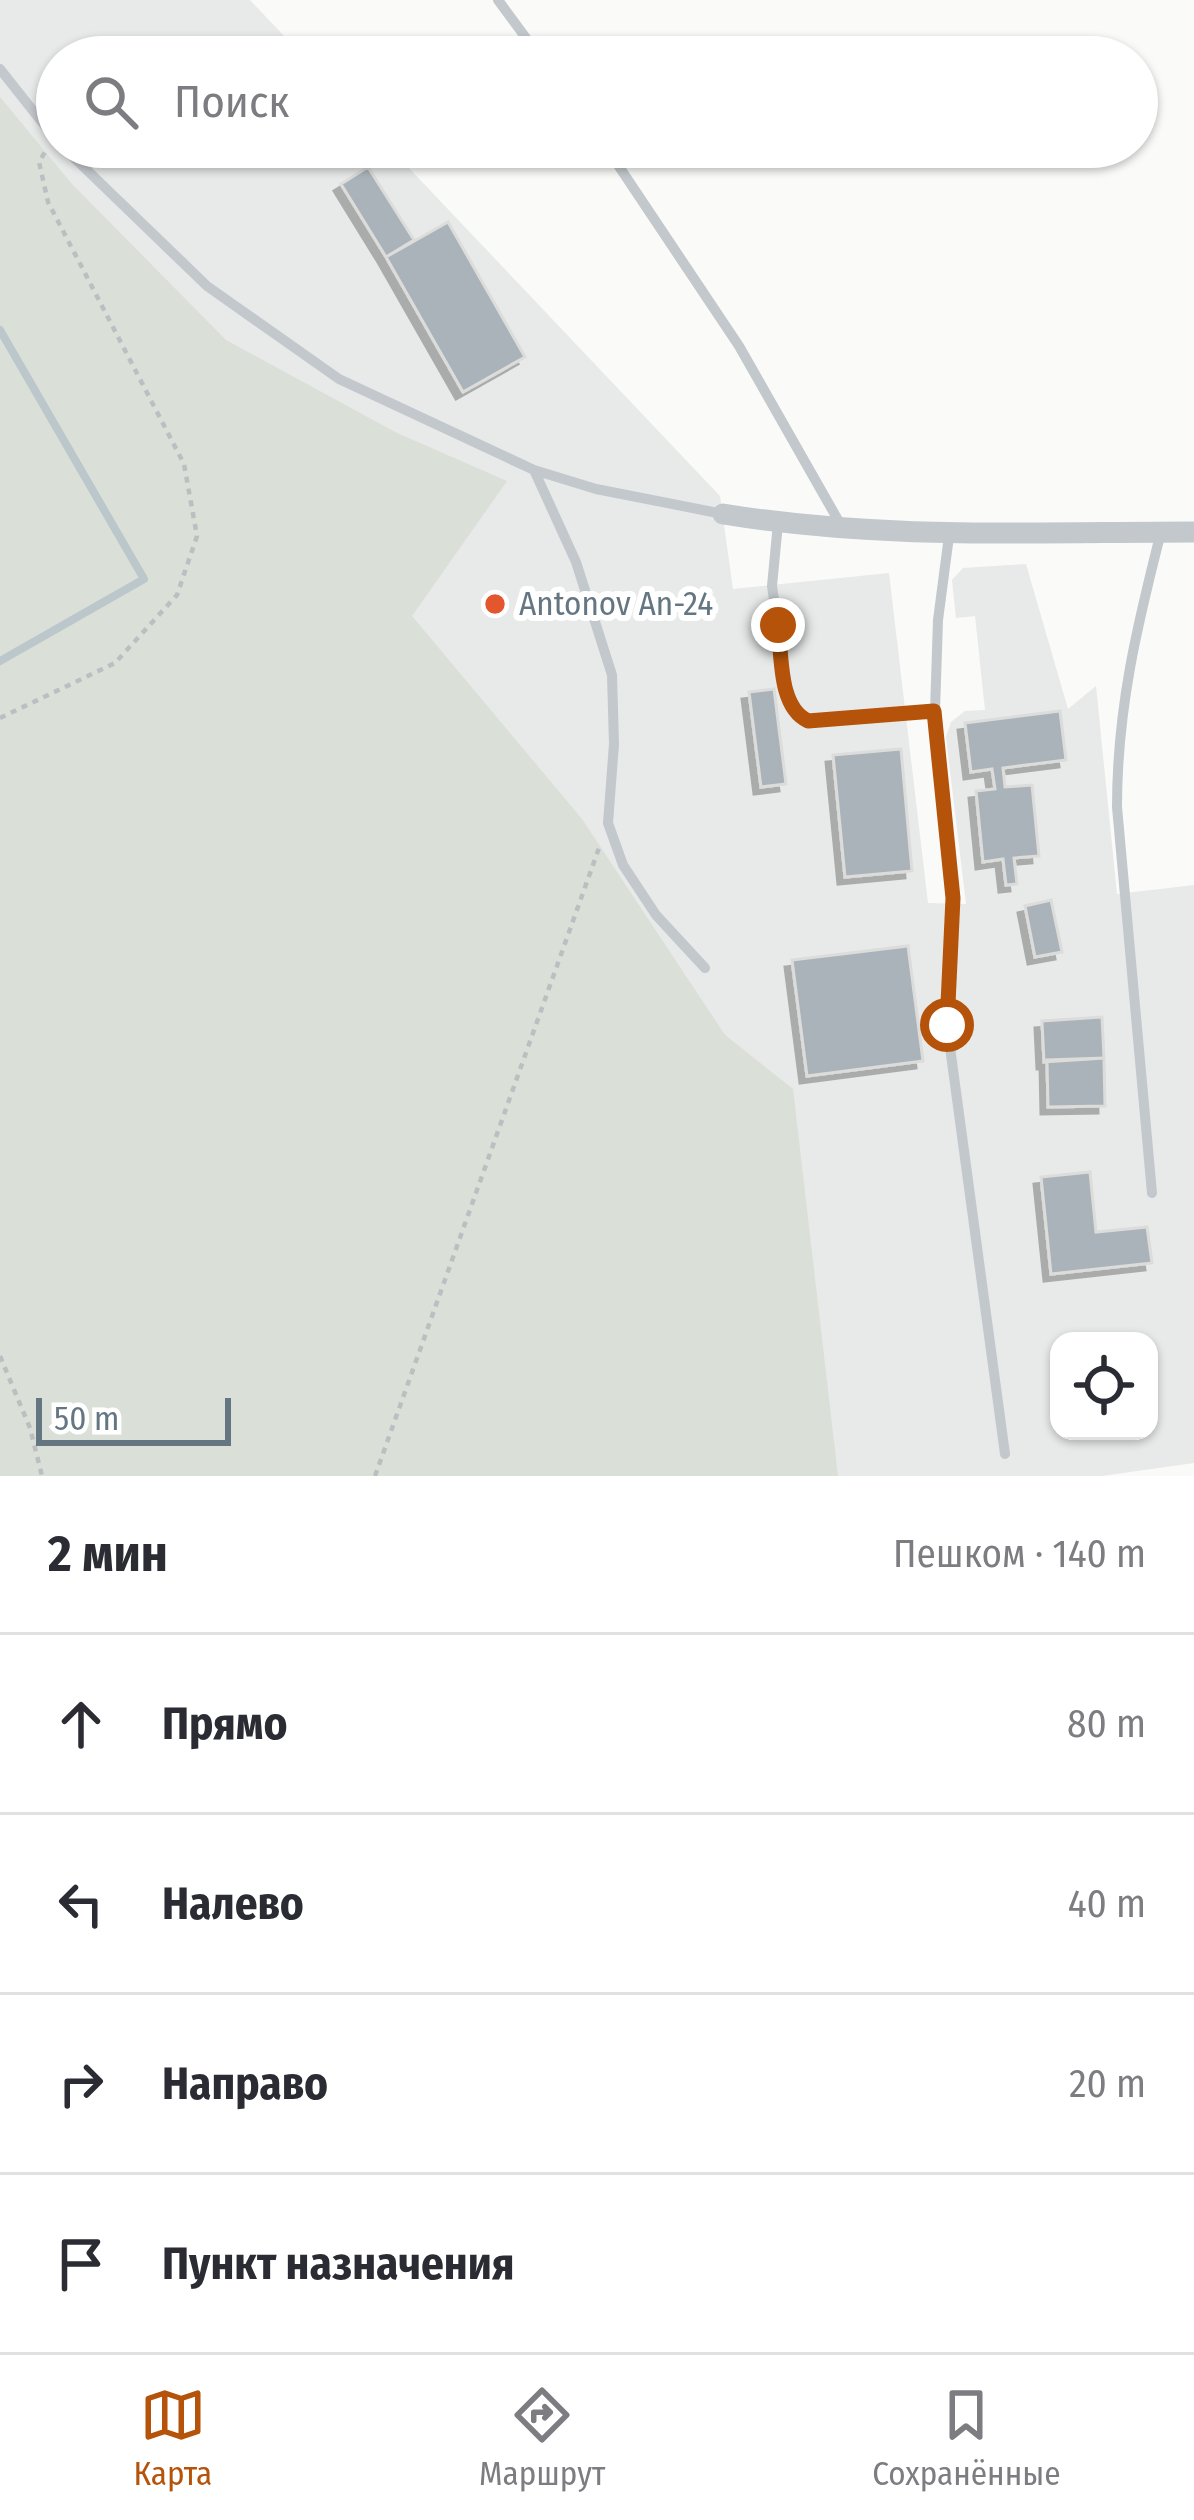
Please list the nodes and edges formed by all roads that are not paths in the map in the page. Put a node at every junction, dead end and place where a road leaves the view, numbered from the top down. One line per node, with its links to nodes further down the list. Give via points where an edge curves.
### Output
1 (498, 0): 2 (lane)
2 (525, 36)
3 (0, 68): 4 (lane)
4 (36, 114)
5 (85, 168): 7 (lane, via 207,286 339,379)
6 (620, 168): 10 (lane, via 739,346)
7 (534, 470): 8 (lane); 15 (lane, via 576,562 612,675 608,823 623,865 656,915)
8 (724, 514): 9 (street)
9 (778, 523): 10 (street); 14 (lane, via 772,586 796,715 808,721)
10 (843, 530): 13 (street)
11 (1161, 532): 12 (street); 13 (street); 16 (lane, via 1117,751)
12 (1194, 532)
13 (949, 536): 14 (lane)
14 (934, 711): 17 (lane, via 953,898 947,1025)
15 (705, 968)
16 (1152, 1193)
17 (1004, 1454)

